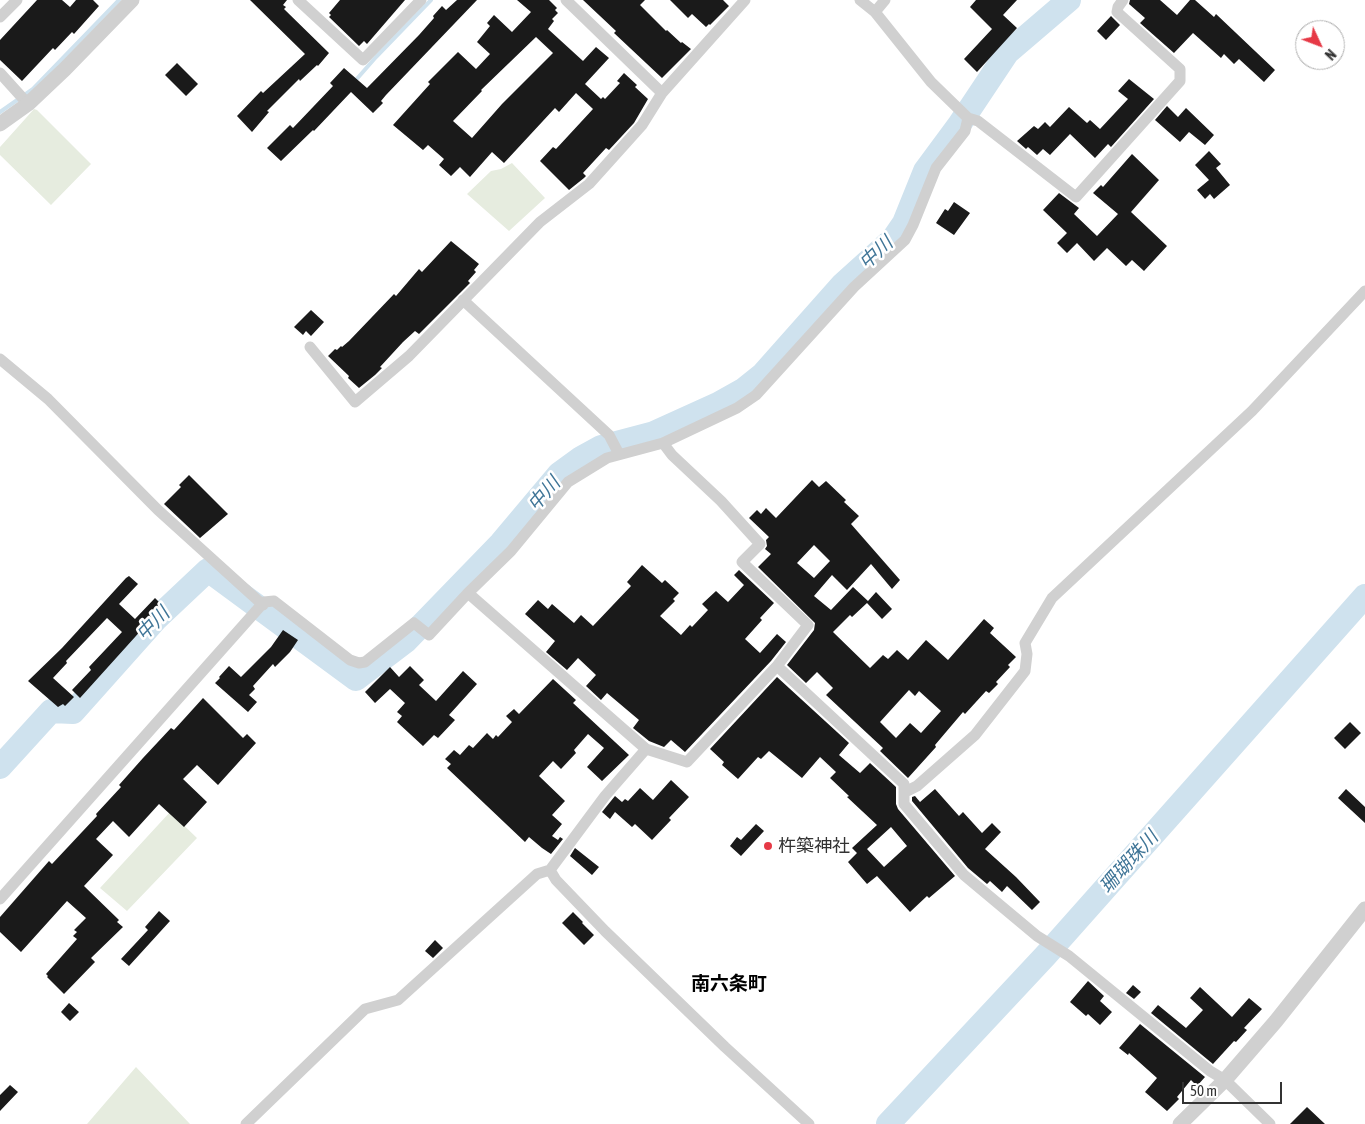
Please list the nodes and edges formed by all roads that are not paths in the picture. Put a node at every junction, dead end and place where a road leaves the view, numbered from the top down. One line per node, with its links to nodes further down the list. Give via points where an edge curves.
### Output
1 (17, 0): 11 (street)
2 (132, 0): 14 (street)
3 (298, 0): 4 (street, via 363,60)
4 (421, 0)
5 (566, 0): 13 (street)
6 (745, 0): 13 (street)
7 (860, 0): 10 (street)
8 (885, 0): 10 (street)
9 (1124, 0): 15 (street, via 1117,12 1180,69 1180,81 1076,197 978,121)
10 (875, 12): 15 (street, via 932,82)
11 (0, 17)
12 (0, 73): 14 (street)
13 (662, 93): 18 (street, via 642,125 589,184 540,222)
14 (28, 104): 16 (street)
15 (968, 118): 21 (street, via 965,131 936,168 905,240 854,287 756,395 737,408)
16 (0, 124)
17 (1365, 290): 27 (street, via 1252,411 1052,598 1025,643 1025,671 975,735 917,786)
18 (463, 300): 19 (street, via 409,356 354,402); 22 (street, via 609,435)
19 (310, 347)
20 (0, 359): 24 (street, via 48,399 158,510)
21 (663, 443): 22 (street); 25 (street, via 760,544 742,562 808,625)
22 (619, 454): 23 (street, via 606,458 568,482 511,552)
23 (468, 593): 24 (street, via 429,635 414,623 365,662 358,663 274,601 264,602); 26 (street)
24 (264, 605): 29 (street)
25 (777, 666): 26 (street, via 687,762); 27 (street, via 904,784)
26 (646, 749): 28 (street, via 605,796)
27 (905, 792): 31 (street, via 904,804 964,875 1037,936 1069,956)
28 (550, 870): 32 (street, via 537,874 398,1000 365,1009); 33 (street, via 612,938)
29 (0, 899)
30 (1365, 909): 31 (street, via 1276,1022)
31 (1225, 1080): 34 (street); 35 (street)
32 (246, 1124)
33 (809, 1124)
34 (1180, 1124)
35 (1270, 1124)

